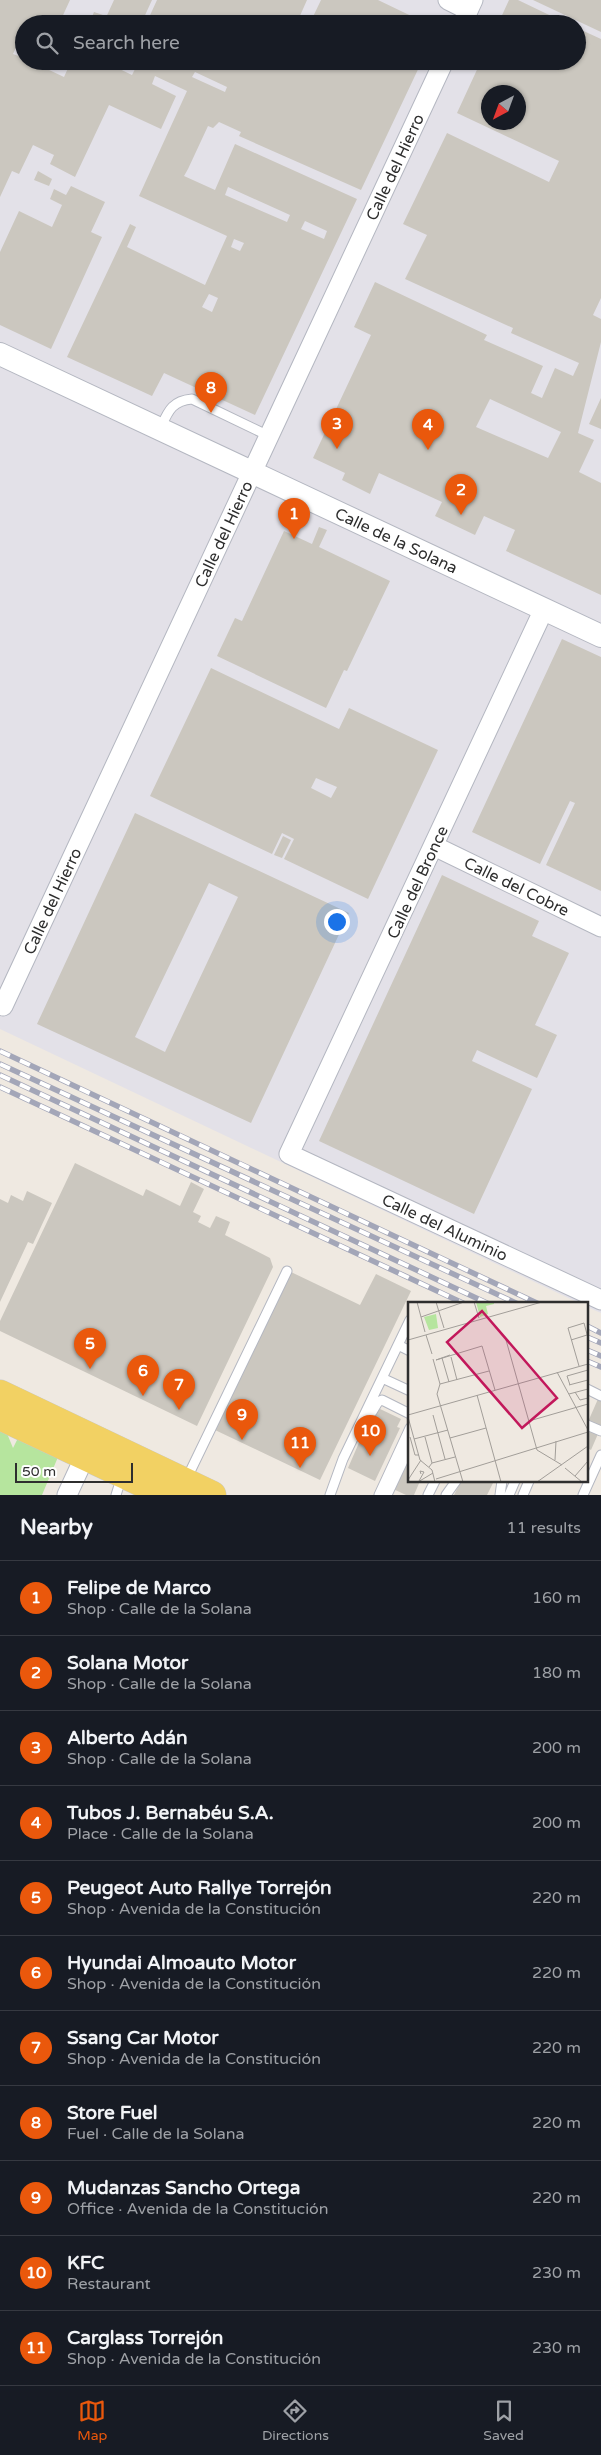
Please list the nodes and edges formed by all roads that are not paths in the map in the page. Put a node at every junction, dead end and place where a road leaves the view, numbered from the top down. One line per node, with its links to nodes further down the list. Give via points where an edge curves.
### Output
1 (448, 0): 2 (street)
2 (468, 11)
3 (440, 70): 6 (street, Calle del Hierro)
4 (0, 354): 5 (street, Calle de la Solana)
5 (160, 429): 6 (lane, via 171,407 180,400 192,400); 7 (street, Calle de la Solana)
6 (270, 436): 7 (street, Calle del Hierro)
7 (252, 473): 8 (street, Calle de la Solana); 12 (street, Calle del Hierro)
8 (544, 609): 9 (street, Calle de la Solana); 10 (street, Calle del Bronce)
9 (601, 636)
10 (434, 846): 11 (street, Calle del Cobre); 13 (street, Calle del Bronce)
11 (601, 927)
12 (3, 1006)
13 (289, 1154): 15 (street, Calle del Aluminio)
14 (287, 1271): 38 (lane)
15 (601, 1300)
16 (408, 1324): 17 (lane)
17 (398, 1345): 18 (lane); 19 (lane)
18 (408, 1350)
19 (382, 1378): 20 (lane); 32 (lane)
20 (408, 1390)
21 (588, 1390): 23 (lane)
22 (0, 1394): 38 (main road)
23 (601, 1396)
24 (408, 1413): 32 (lane, via 382,1400 378,1402 356,1445)
25 (0, 1416): 31 (main road)
26 (588, 1425): 27 (lane)
27 (601, 1431)
28 (408, 1432): 42 (lane)
29 (408, 1450): 43 (lane)
30 (601, 1455): 48 (lane)
31 (85, 1456): 37 (main road); 39 (street)
32 (343, 1459): 41 (lane)
33 (434, 1482): 44 (lane)
34 (502, 1482): 45 (lane)
35 (515, 1482): 46 (lane)
36 (529, 1482): 47 (lane)
37 (119, 1484): 38 (main road)
38 (176, 1488): 40 (main road)
39 (67, 1495)
40 (212, 1495)
41 (330, 1495)
42 (379, 1495)
43 (387, 1495)
44 (428, 1495)
45 (500, 1495)
46 (509, 1495)
47 (523, 1495)
48 (583, 1495)

